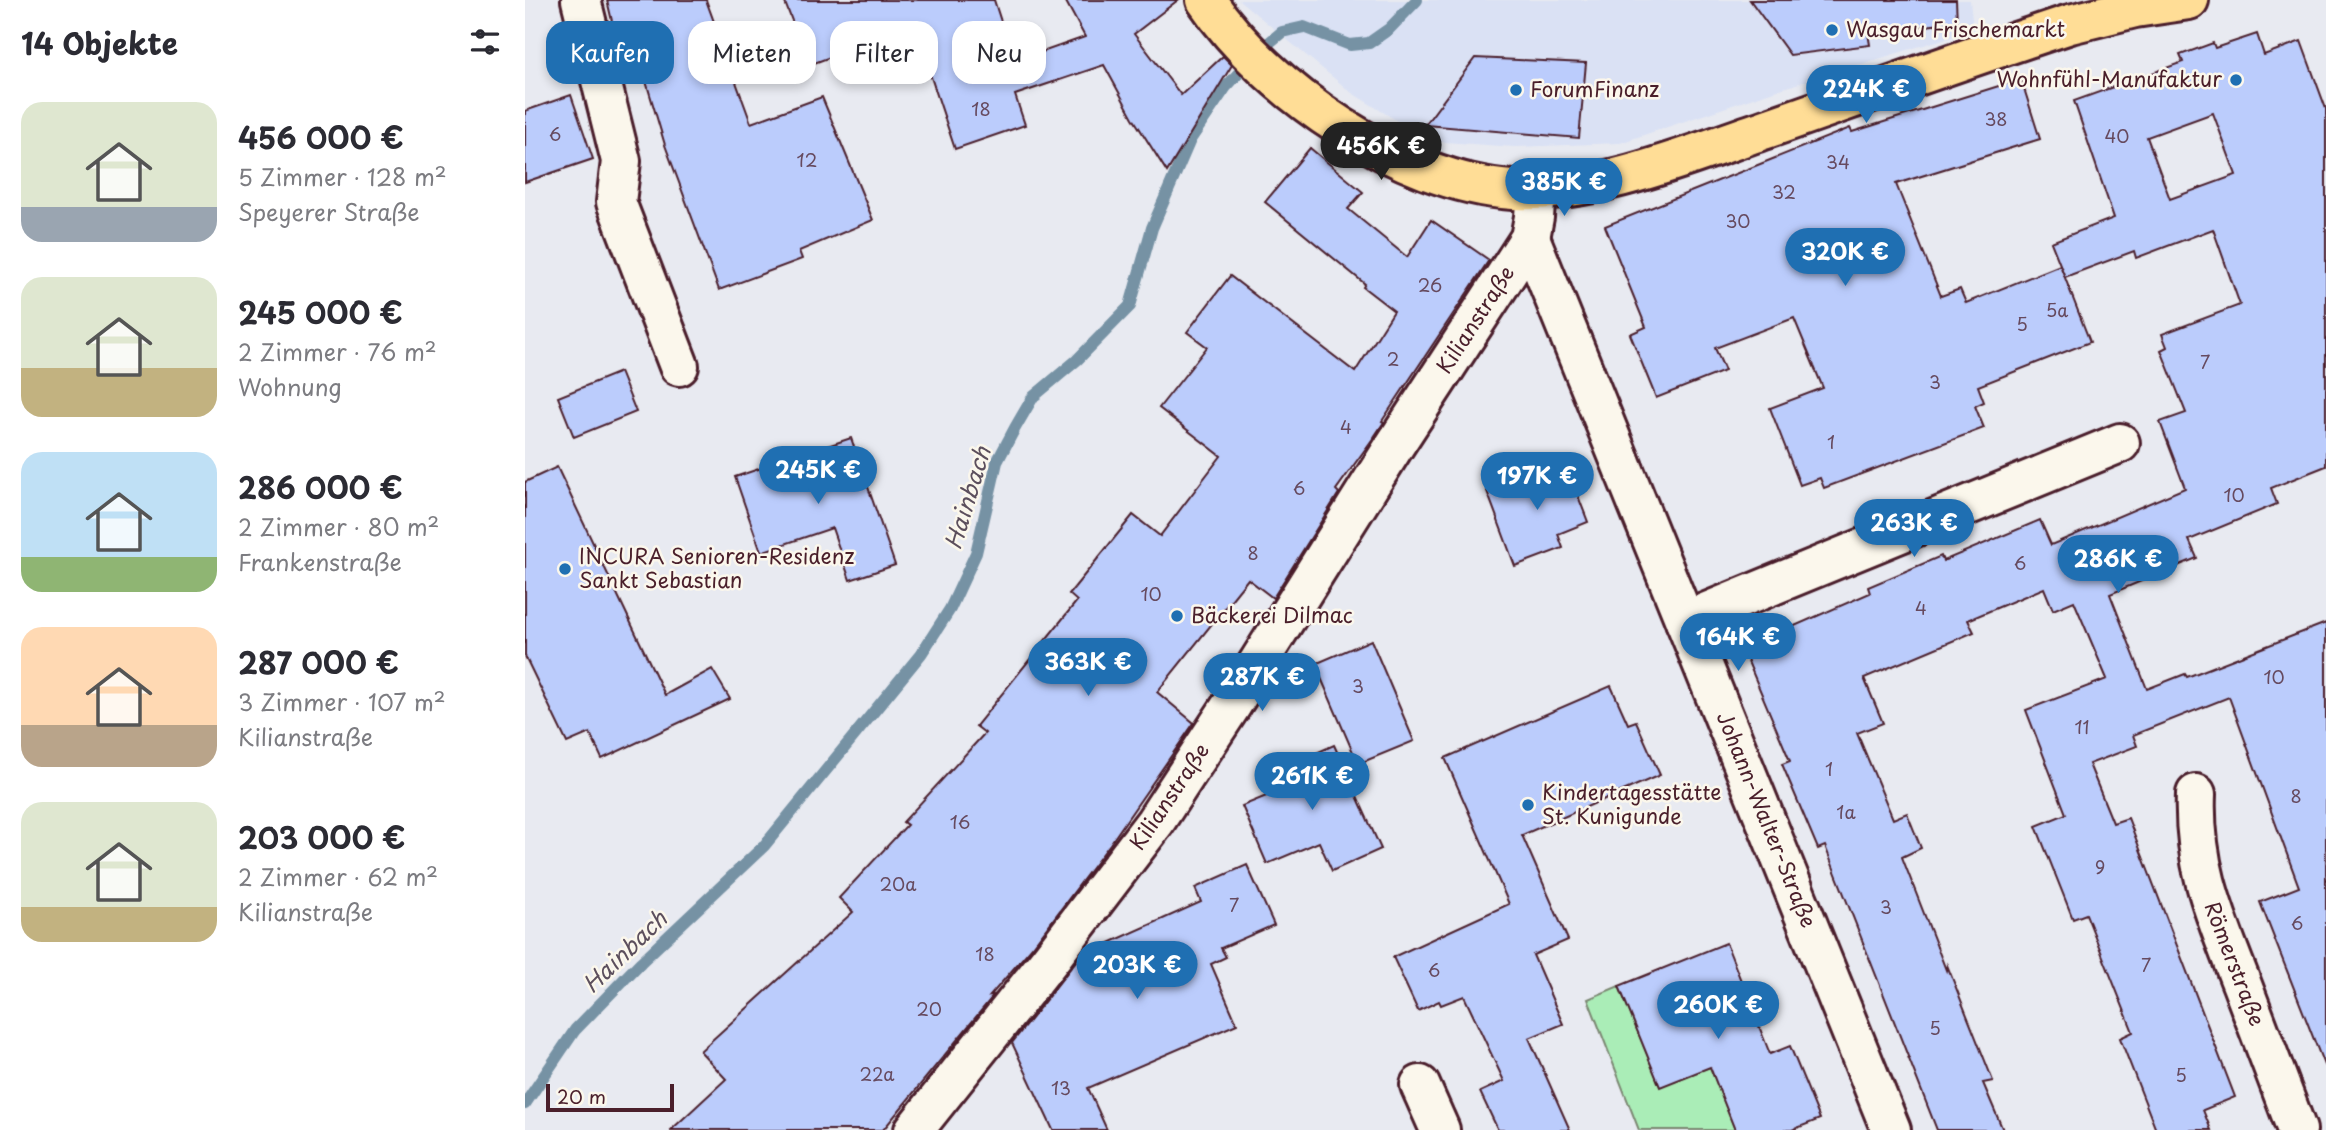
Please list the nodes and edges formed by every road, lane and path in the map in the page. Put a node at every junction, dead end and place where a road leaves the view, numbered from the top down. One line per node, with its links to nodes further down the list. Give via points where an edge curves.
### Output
1 (581, 0): 6 (street, via 621,161 616,202)
2 (1206, 0): 4 (main road, via 1239,43 1267,69 1344,128 1427,171 1462,183)
3 (2189, 0): 4 (main road, via 2070,24 1677,161 1603,180)
4 (1536, 190): 5 (street, Kilianstraße)
5 (1530, 238): 8 (street, Johann-Walter-Straße); 11 (street, Kilianstraße, via 1155,822)
6 (679, 366)
7 (2120, 443): 8 (street)
8 (1685, 621): 13 (street, Johann-Walter-Straße)
9 (2196, 794): 14 (street, Römerstraße, via 2197,851 2208,897)
10 (1420, 1085): 12 (street)
11 (914, 1130)
12 (1440, 1130)
13 (1891, 1130)
14 (2297, 1130)

